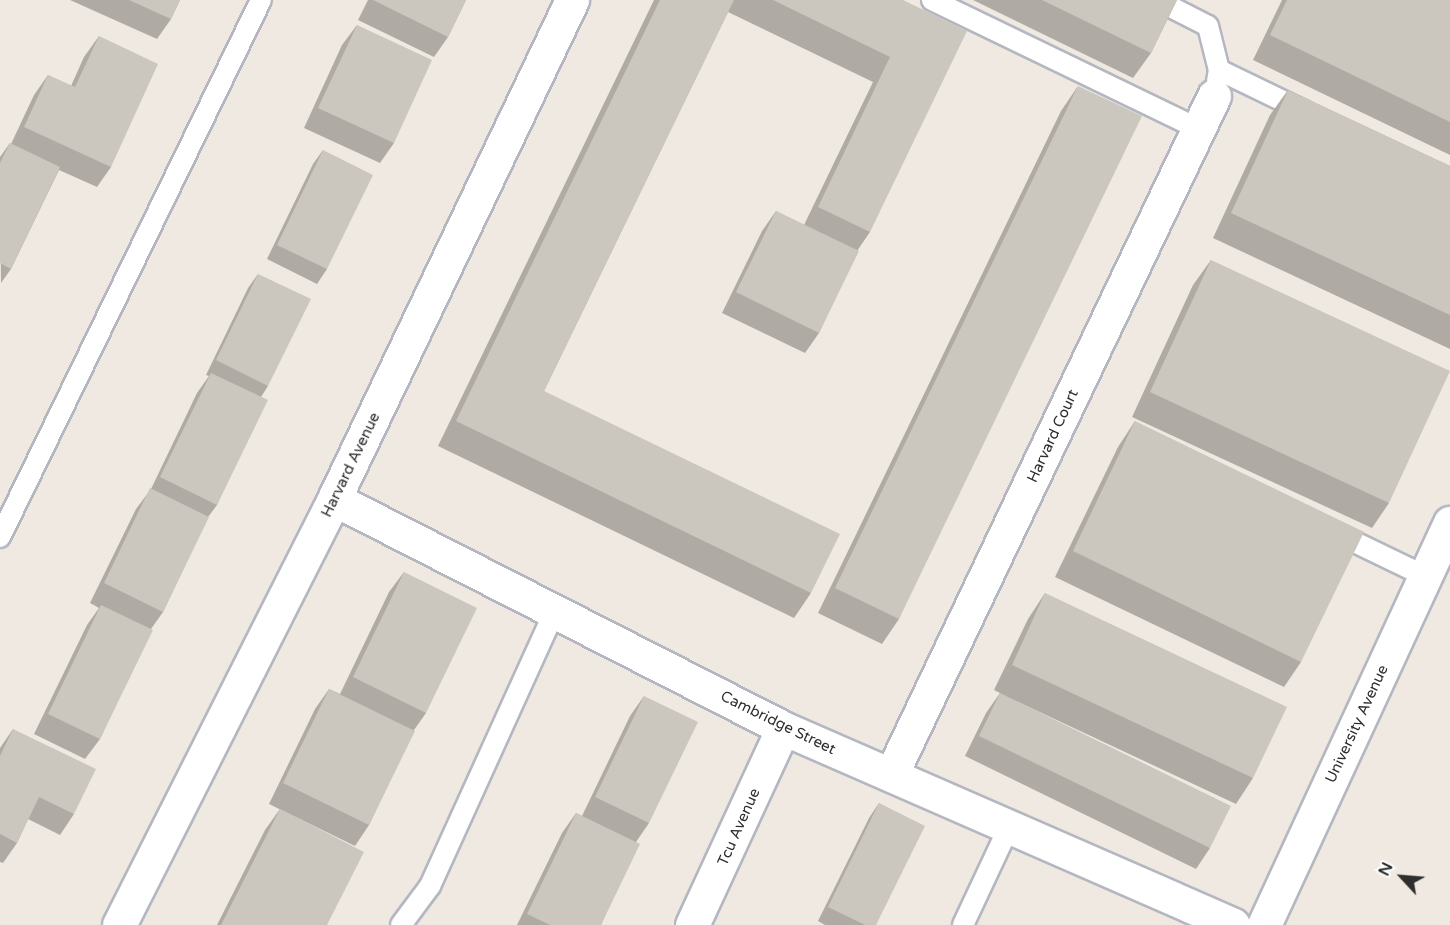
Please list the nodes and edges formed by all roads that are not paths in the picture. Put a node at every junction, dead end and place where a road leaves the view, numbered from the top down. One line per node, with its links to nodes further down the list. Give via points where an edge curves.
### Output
1 (261, 0): 11 (lane)
2 (572, 0): 8 (street, Harvard Avenue)
3 (932, 0): 7 (lane)
4 (1157, 0): 5 (lane, via 1208,26)
5 (1217, 83): 6 (lane); 7 (street, Harvard Court)
6 (1324, 121)
7 (1199, 129): 15 (street, Harvard Court)
8 (334, 500): 13 (street, Cambridge Street); 17 (street, Harvard Avenue)
9 (1450, 523): 12 (street, University Avenue)
10 (1318, 525): 12 (lane)
11 (0, 537)
12 (1425, 576): 22 (street, University Avenue)
13 (555, 611): 14 (street, Cambridge Street); 18 (lane, via 430,886)
14 (783, 728): 15 (street, Cambridge Street); 19 (street, Tcu Avenue)
15 (891, 775): 16 (street, Cambridge Street)
16 (1010, 827): 20 (lane); 21 (street, Cambridge Street)
17 (119, 925)
18 (401, 925)
19 (692, 925)
20 (963, 925)
21 (1233, 925)
22 (1264, 925)

